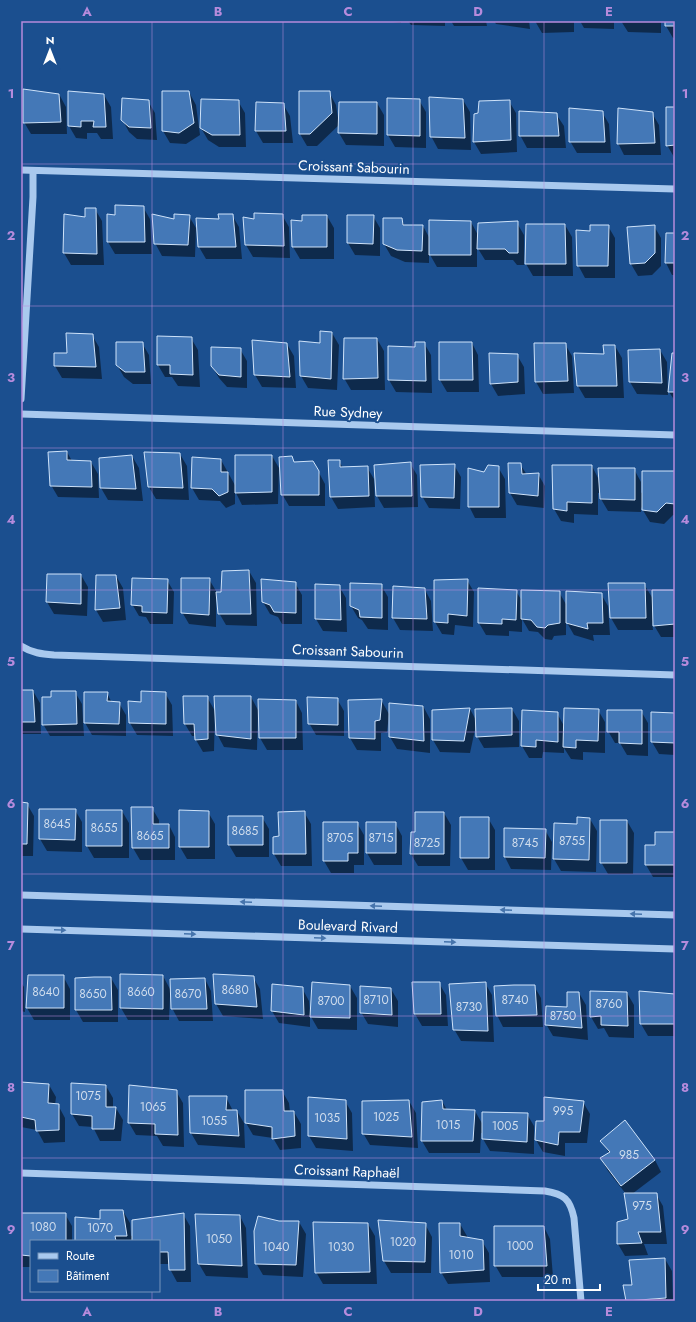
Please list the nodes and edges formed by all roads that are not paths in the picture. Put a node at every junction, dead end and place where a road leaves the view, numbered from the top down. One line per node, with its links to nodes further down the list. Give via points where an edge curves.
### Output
1 (21, 170): 2 (street, Croissant Sabourin)
2 (33, 171): 3 (street, Croissant Sabourin); 4 (street)
3 (675, 190)
4 (21, 399)
5 (21, 414): 6 (street, Rue Sydney)
6 (675, 435)
7 (21, 646): 8 (street, Croissant Sabourin, via 39,654 54,655)
8 (675, 675)
9 (21, 895): 10 (street, Boulevard Rivard, one-way to 9)
10 (675, 916)
11 (21, 929): 12 (street, Boulevard Rivard, one-way to 12)
12 (675, 949)
13 (21, 1173): 14 (street, Croissant Raphaël, via 556,1193 567,1200 572,1208)
14 (582, 1301)

